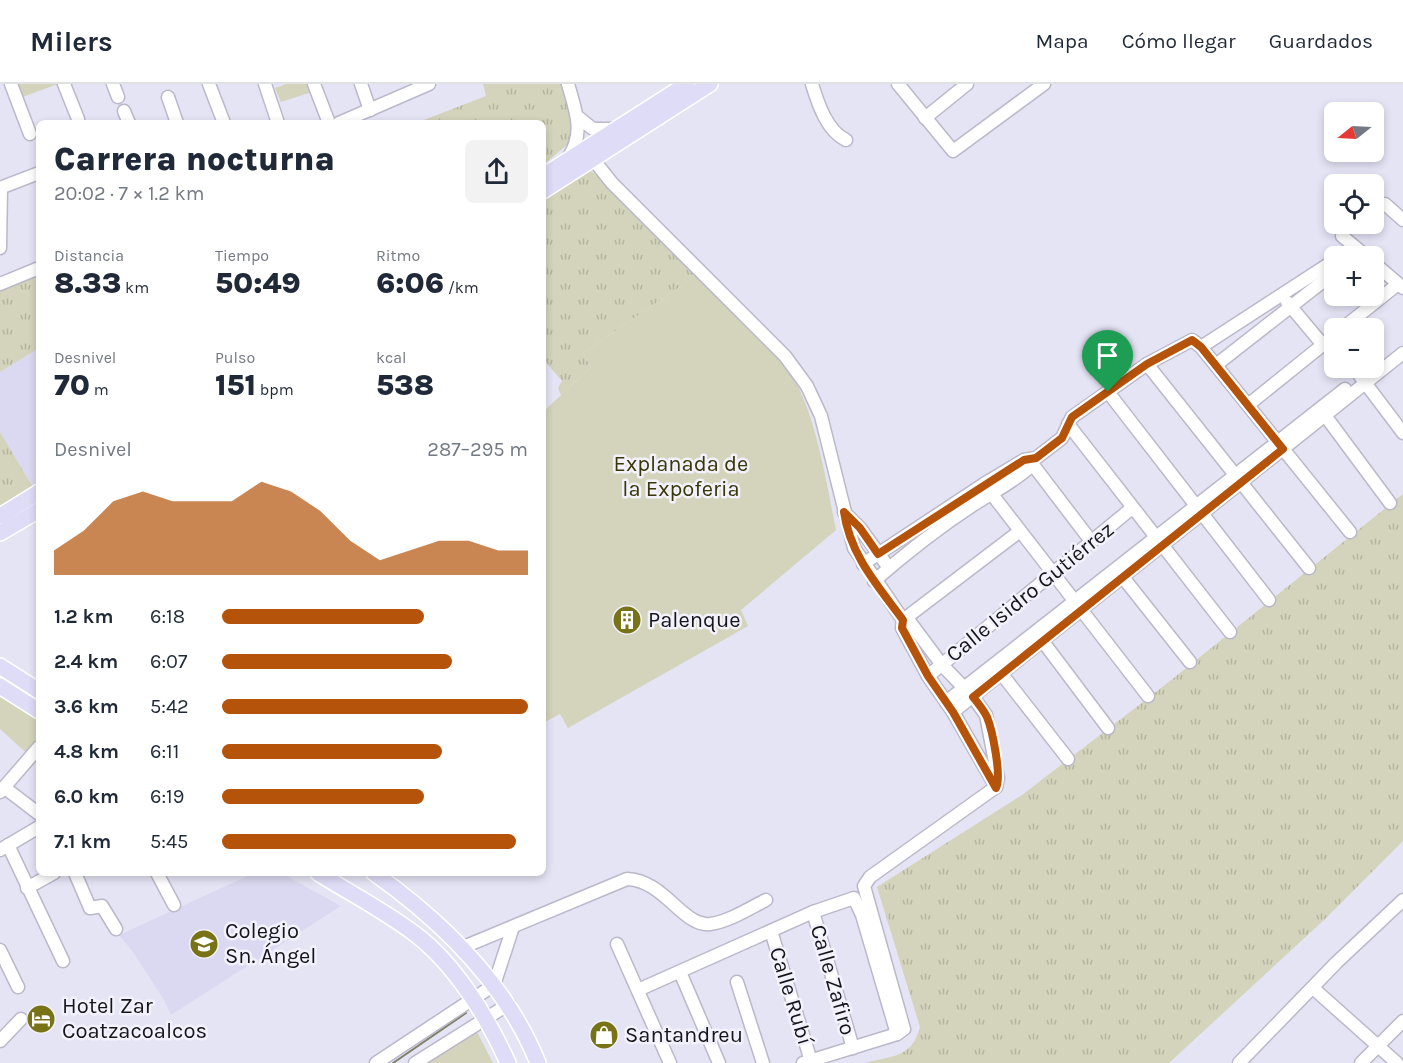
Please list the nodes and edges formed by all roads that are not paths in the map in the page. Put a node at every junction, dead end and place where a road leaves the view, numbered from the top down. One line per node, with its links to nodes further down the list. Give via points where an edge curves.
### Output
1 (11, 84): 31 (street)
2 (64, 84): 23 (street)
3 (113, 84): 18 (street)
4 (209, 84): 26 (street)
5 (264, 84): 27 (street)
6 (314, 84): 28 (street)
7 (361, 84): 19 (street)
8 (429, 84): 16 (street)
9 (568, 84): 21 (street)
10 (687, 84): 30 (main road)
11 (710, 84): 33 (main road)
12 (812, 84): 32 (street, via 823,114 837,136)
13 (898, 84): 22 (street)
14 (1044, 84): 22 (street, via 953,151)
15 (960, 86): 22 (street)
16 (414, 87): 19 (street)
17 (168, 97): 25 (street)
18 (118, 98)
19 (370, 110): 29 (street)
20 (124, 111): 24 (street)
21 (578, 117): 30 (street, via 593,129); 34 (street, via 579,140)
22 (925, 118)
23 (78, 119)
24 (128, 120)
25 (176, 120)
26 (223, 120)
27 (277, 120)
28 (328, 120)
29 (346, 120)
30 (614, 129): 34 (main road)
31 (30, 134)
32 (846, 140)
33 (592, 158): 38 (main road); 75 (street, via 612,183 793,365 821,416)
34 (567, 159): 36 (main road)
35 (36, 174): 37 (street)
36 (546, 174)
37 (1, 188): 43 (street)
38 (546, 189)
39 (1385, 204): 40 (street)
40 (1402, 218)
41 (1342, 236): 42 (street)
42 (1352, 246)
43 (0, 248)
44 (1324, 267): 50 (street)
45 (36, 269): 48 (street)
46 (1384, 272): 49 (street)
47 (1324, 280): 51 (street)
48 (0, 284)
49 (1401, 286): 52 (street)
50 (1281, 295): 51 (street); 53 (street)
51 (1291, 306): 54 (street); 58 (street)
52 (1357, 318)
53 (1197, 344): 57 (street); 58 (street)
54 (1323, 345): 61 (street)
55 (1402, 347): 56 (street); 59 (street)
56 (1384, 359)
57 (1147, 364): 60 (street); 67 (street)
58 (1216, 365): 61 (street)
59 (1363, 380): 62 (street); 64 (street)
60 (1108, 392): 63 (street); 73 (street)
61 (1248, 405): 65 (street)
62 (1322, 412): 65 (street); 71 (street)
63 (1068, 424): 66 (street, via 1062,438); 72 (street)
64 (1403, 433)
65 (1280, 445): 67 (street); 78 (street)
66 (1030, 461): 68 (street, via 1024,460); 70 (street, via 1030,467); 80 (street)
67 (1239, 478): 73 (street); 85 (street)
68 (984, 484): 70 (street); 82 (street)
69 (36, 494): 76 (main road)
70 (992, 495): 77 (street); 84 (street, via 971,506)
71 (1390, 503)
72 (1132, 508): 80 (street, Calle Isidro Gutiérrez); 81 (street)
73 (1199, 509): 81 (street); 89 (street)
74 (36, 512): 79 (main road)
75 (844, 512): 82 (street); 83 (street, via 850,539)
76 (0, 516)
77 (1020, 531): 87 (street); 91 (street)
78 (1350, 532)
79 (0, 533)
80 (1091, 541): 87 (street, Calle Isidro Gutiérrez)
81 (1159, 542): 86 (street); 92 (street)
82 (878, 554): 83 (street); 84 (street)
83 (863, 564): 88 (street)
84 (889, 568): 88 (street)
85 (1309, 568)
86 (1120, 572): 90 (street); 94 (street)
87 (1053, 573): 90 (street); 95 (street, Calle Isidro Gutiérrez)
88 (874, 581): 91 (street)
89 (1269, 600)
90 (1078, 605): 93 (street); 102 (street)
91 (903, 620): 95 (street, via 910,622); 98 (street, via 902,628)
92 (1230, 632)
93 (1039, 637): 97 (street); 105 (street)
94 (1190, 662)
95 (942, 665): 98 (street, Calle Isidro Gutiérrez); 101 (street)
96 (0, 666): 100 (main road)
97 (998, 669): 101 (street); 107 (street)
98 (928, 676): 104 (street)
99 (0, 686): 103 (main road)
100 (36, 689)
101 (969, 692): 104 (street); 108 (street, via 990,726)
102 (1148, 696)
103 (32, 701)
104 (950, 707): 108 (street)
105 (1108, 728)
106 (36, 751): 109 (street)
107 (1068, 759)
108 (996, 788): 141 (street, via 870,877 864,890)
109 (3, 790): 110 (street)
110 (36, 812)
111 (36, 829): 112 (street)
112 (4, 848): 118 (street)
113 (49, 876): 118 (street)
114 (76, 876): 124 (street, via 90,908 102,906)
115 (159, 876): 121 (street)
116 (323, 876): 136 (main road, via 415,934)
117 (378, 876): 127 (main road, via 424,911)
118 (27, 888): 129 (street)
119 (766, 900): 123 (street, via 714,923 701,923 649,884 627,879)
120 (1403, 900): 134 (street)
121 (174, 905)
122 (813, 912): 125 (street); 141 (street, via 851,897 856,900); 144 (street, Calle Zafiro)
123 (513, 927): 127 (street); 132 (street)
124 (116, 929)
125 (771, 931): 130 (street); 145 (street, Calle Rubí)
126 (616, 944): 135 (street)
127 (461, 948): 132 (main road)
128 (0, 950): 133 (street)
129 (63, 961)
130 (680, 972): 135 (street); 151 (street)
131 (737, 982): 152 (street)
132 (494, 985): 136 (street); 137 (main road)
133 (18, 987)
134 (1313, 987): 143 (street); 153 (street)
135 (638, 990): 150 (street)
136 (472, 997): 138 (main road); 146 (street)
137 (508, 1004): 138 (street); 149 (main road)
138 (487, 1018): 147 (street); 148 (main road)
139 (21, 1019): 142 (street)
140 (1403, 1021): 143 (street)
141 (901, 1031): 144 (street)
142 (0, 1041)
143 (1378, 1046): 154 (street); 155 (street)
144 (853, 1048): 145 (street)
145 (807, 1062)
146 (376, 1063)
147 (415, 1063)
148 (508, 1063)
149 (538, 1063)
150 (670, 1063)
151 (719, 1063)
152 (763, 1063)
153 (1239, 1063)
154 (1361, 1063)
155 (1397, 1063)

